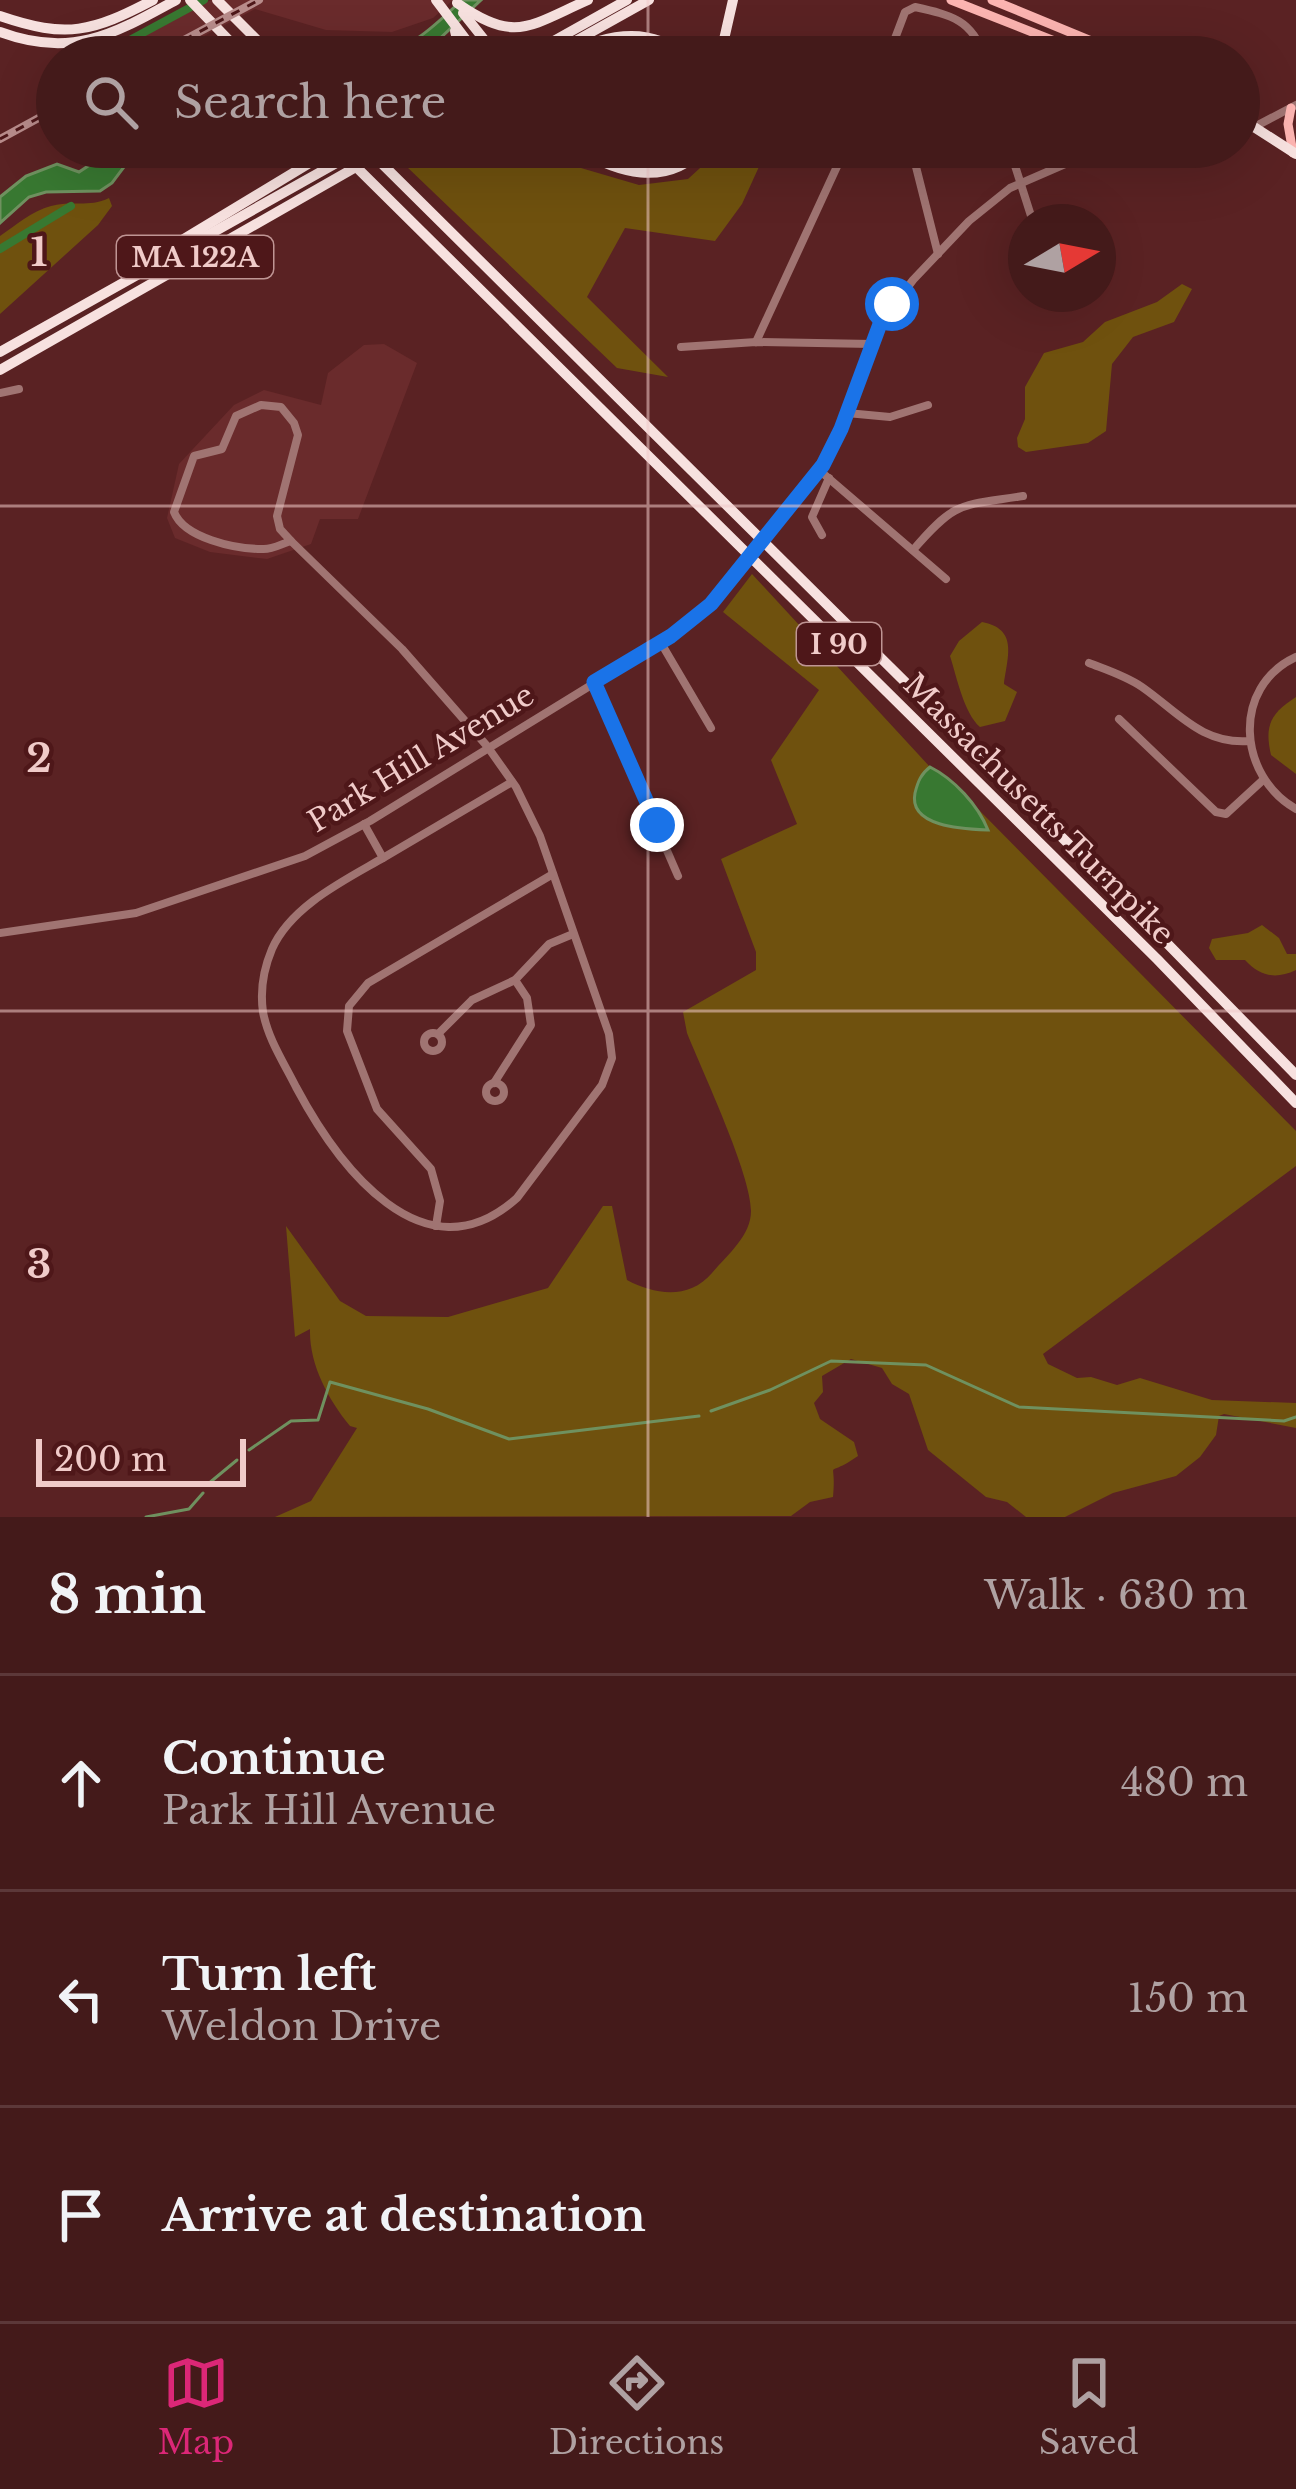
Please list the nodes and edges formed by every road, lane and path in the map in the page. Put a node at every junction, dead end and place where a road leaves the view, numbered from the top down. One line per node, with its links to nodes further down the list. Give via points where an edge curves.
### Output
1 (153, 0): 12 (highway, via 79,32)
2 (183, 0): 16 (highway); 17 (highway)
3 (220, 0): 18 (highway)
4 (436, 0): 15 (highway)
5 (588, 0): 13 (highway, via 518,28)
6 (627, 0): 20 (highway)
7 (649, 0): 21 (highway)
8 (733, 0): 22 (highway)
9 (951, 0): 25 (main road)
10 (992, 0): 26 (main road)
11 (455, 2): 13 (highway)
12 (0, 16)
13 (474, 21): 19 (highway)
14 (0, 32): 27 (highway)
15 (459, 35)
16 (105, 36)
17 (224, 36)
18 (253, 36)
19 (484, 36)
20 (563, 36)
21 (585, 36)
22 (725, 36)
23 (895, 36): 24 (street, via 904,12 922,8)
24 (977, 36)
25 (1043, 36)
26 (1082, 36)
27 (36, 41)
28 (1293, 106): 29 (street); 31 (main road)
29 (1260, 124)
30 (1260, 131): 31 (highway)
31 (1295, 153)
32 (301, 168): 46 (highway)
33 (327, 168): 46 (highway, MA 122A)
34 (354, 168): 51 (highway, MA 122A)
35 (357, 168): 84 (highway, Massachusetts Turnpike / I 90)
36 (387, 168): 82 (highway, Massachusetts Turnpike / I 90)
37 (617, 168): 38 (highway)
38 (669, 168)
39 (836, 168): 47 (street)
40 (916, 168): 45 (street)
41 (1016, 168): 43 (street)
42 (1054, 168): 43 (street, Park Hill Avenue)
43 (1020, 182): 44 (street); 45 (street, Park Hill Avenue)
44 (1027, 204)
45 (938, 254): 48 (street, Park Hill Avenue, via 890,308)
46 (95, 297): 50 (highway, MA 122A)
47 (756, 342): 48 (street); 49 (street)
48 (872, 344): 55 (street, Park Hill Avenue)
49 (681, 347)
50 (0, 352)
51 (0, 370)
52 (19, 389): 53 (street)
53 (0, 393)
54 (928, 405): 55 (street, via 890,417)
55 (847, 413): 56 (street, Park Hill Avenue)
56 (819, 470): 57 (street); 63 (street, Park Hill Avenue, via 702,613)
57 (829, 478): 59 (street, via 812,517); 61 (street)
58 (1023, 496): 61 (street, via 958,507)
59 (822, 535)
60 (291, 541): 60 (street, via 264,550 233,544 182,527 174,512 194,456 223,449 234,419 254,406 277,405 297,431 278,516); 70 (street)
61 (913, 550): 62 (street)
62 (946, 579)
63 (661, 643): 66 (street, Park Hill Avenue); 68 (street)
64 (1296, 657): 69 (street, via 1258,691)
65 (1089, 663): 69 (street, via 1145,689 1204,734)
66 (594, 682): 70 (street, Park Hill Avenue); 77 (street)
67 (1119, 718): 71 (street, via 1218,813)
68 (710, 728)
69 (1250, 741): 71 (street)
70 (487, 746): 72 (street); 74 (street, Park Hill Avenue)
71 (1263, 780): 73 (street)
72 (512, 782): 75 (street); 76 (street)
73 (1296, 809)
74 (364, 824): 75 (street); 78 (street, Park Hill Avenue, via 289,863 152,908)
75 (383, 857): 85 (street, via 283,930 262,1004 267,1030 329,1146 387,1205)
76 (553, 874): 79 (street); 85 (street, via 368,983 349,1006 347,1031 376,1109 439,1186)
77 (677, 875)
78 (0, 933)
79 (574, 934): 80 (street, via 549,944); 85 (street, via 609,1034 610,1068 517,1198 485,1220)
80 (515, 980): 81 (street, via 472,1000); 83 (street, via 531,1025)
81 (438, 1034)
82 (1296, 1075)
83 (494, 1083)
84 (1296, 1103)
85 (436, 1226)

